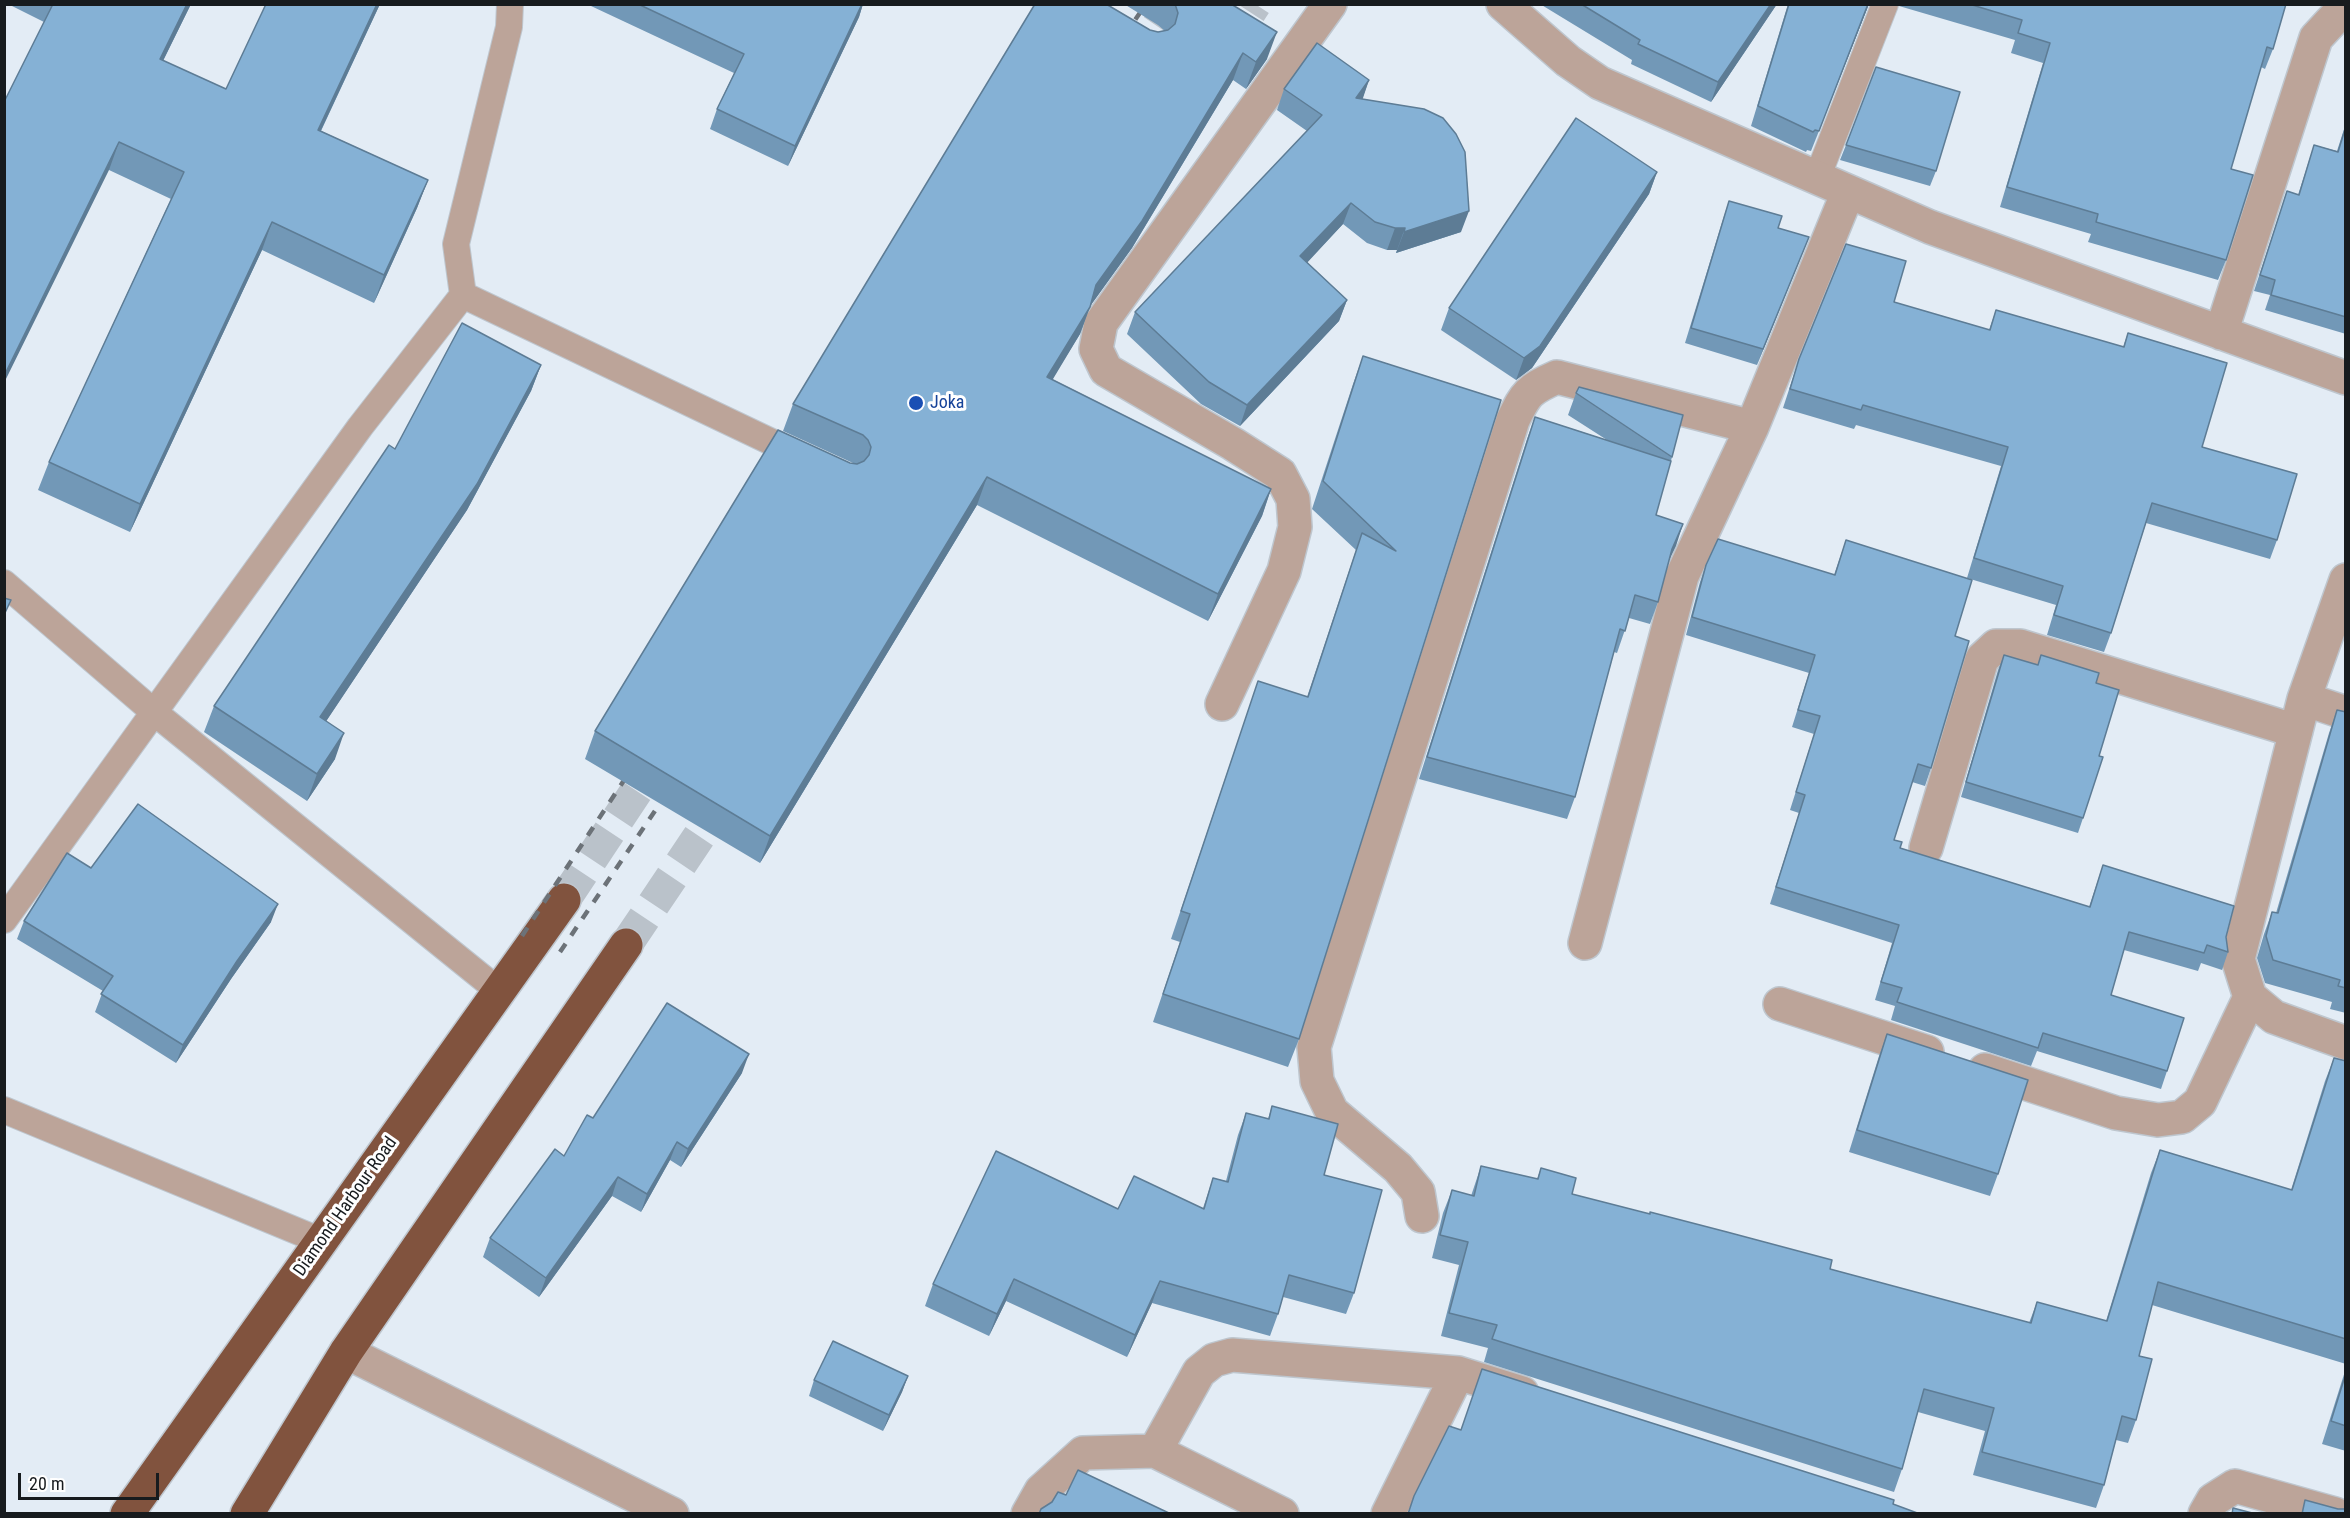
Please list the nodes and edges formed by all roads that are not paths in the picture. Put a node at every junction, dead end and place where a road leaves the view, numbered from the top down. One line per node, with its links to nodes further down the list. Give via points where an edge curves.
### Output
1 (510, 4): 8 (lane, via 509,27 456,244)
2 (1330, 4): 16 (street, via 1101,323 1096,349 1106,370 1280,474 1293,499 1295,527 1284,571)
3 (1503, 4): 6 (street, via 1600,84)
4 (1885, 4): 6 (lane)
5 (2346, 12): 9 (street, via 2340,12 2316,38)
6 (1817, 178): 7 (street)
7 (1848, 192): 9 (street, via 1930,227); 11 (street)
8 (463, 295): 12 (lane); 17 (lane, via 360,427)
9 (2221, 333): 10 (street)
10 (2346, 378)
11 (1752, 426): 23 (street, via 1682,576); 30 (street, via 1557,377 1533,388 1513,420 1314,1047 1317,1081 1332,1112 1398,1168 1418,1192)
12 (826, 467)
13 (2346, 580): 15 (street)
14 (4, 583): 17 (lane)
15 (2304, 699): 18 (street); 19 (street)
16 (1222, 704)
17 (155, 713): 22 (lane); 25 (lane)
18 (2346, 713)
19 (2296, 730): 20 (street, via 2020,646 1996,646 1982,659); 26 (street, via 2238,959)
20 (1926, 848)
21 (564, 900): 25 (highway, Diamond Harbour Road)
22 (4, 920)
23 (1585, 943)
24 (626, 945): 32 (highway)
25 (499, 991): 31 (highway, Diamond Harbour Road)
26 (2250, 997): 27 (street, via 2200,1102 2182,1117 2158,1120 2116,1113); 28 (street, via 2274,1017)
27 (1780, 1004)
28 (2346, 1043)
29 (4, 1110): 31 (lane)
30 (1422, 1216)
31 (321, 1241): 36 (highway, Diamond Harbour Road)
32 (346, 1352): 37 (highway); 38 (street)
33 (1458, 1373): 34 (street); 35 (street, via 1232,1355 1214,1360 1199,1372); 41 (street)
34 (1549, 1402)
35 (1155, 1451): 39 (street, via 1083,1453 1041,1491); 40 (street)
36 (127, 1514)
37 (247, 1514)
38 (672, 1514)
39 (1028, 1514)
40 (1282, 1514)
41 (1388, 1514)
42 (2205, 1514): 43 (street, via 2213,1500 2235,1486)
43 (2335, 1514)

